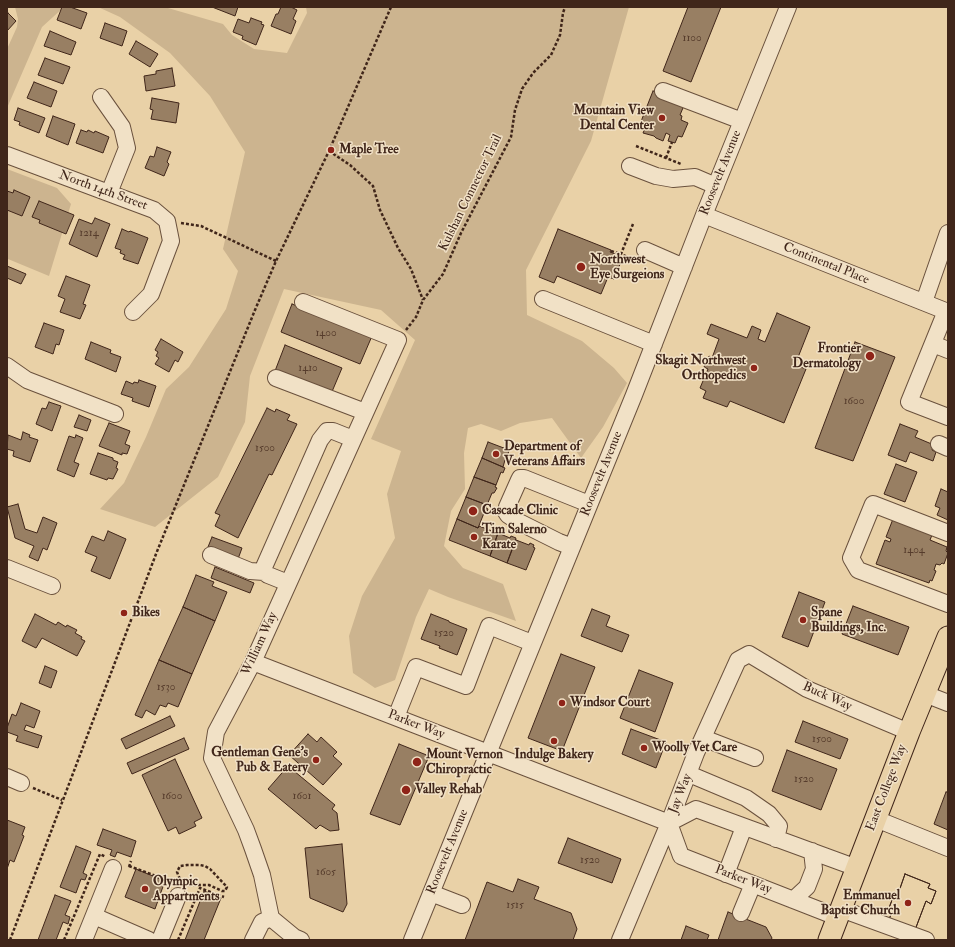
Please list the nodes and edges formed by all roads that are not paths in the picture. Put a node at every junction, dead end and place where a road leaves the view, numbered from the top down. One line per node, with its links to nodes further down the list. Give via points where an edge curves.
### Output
1 (788, 7): 4 (street, Roosevelt Avenue)
2 (663, 91): 4 (street)
3 (101, 97): 8 (street, via 122,127 127,148)
4 (742, 121): 7 (street, Roosevelt Avenue)
5 (7, 155): 8 (street, North 14th Street)
6 (630, 166): 7 (street, via 656,176 673,179 695,178)
7 (716, 186): 9 (street, Roosevelt Avenue)
8 (109, 193): 17 (street, North 14th Street, via 154,210 167,221 171,241 151,294)
9 (704, 215): 12 (street, Roosevelt Avenue); 16 (street, Continental Place)
10 (948, 234): 13 (street)
11 (645, 250): 12 (street)
12 (684, 267): 19 (street, Roosevelt Avenue)
13 (941, 275): 16 (street)
14 (543, 299): 19 (street)
15 (303, 302): 24 (street, William Way, via 398,340)
16 (924, 302): 18 (street, Continental Place)
17 (133, 312)
18 (947, 312): 20 (street)
19 (654, 344): 28 (street, Roosevelt Avenue)
20 (933, 344): 21 (street); 26 (street, via 910,402)
21 (948, 350)
22 (7, 366): 25 (street, via 27,380)
23 (276, 378): 24 (street)
24 (366, 412): 27 (street, William Way)
25 (115, 414)
26 (948, 416)
27 (353, 439): 33 (street, via 333,431 327,431 323,435 269,553); 34 (street, William Way)
28 (589, 504): 30 (street, Roosevelt Avenue); 30 (street, via 520,478 507,507 508,515 517,521)
29 (948, 533): 36 (street, via 873,504 851,558 858,570)
30 (572, 547): 38 (street, Roosevelt Avenue)
31 (210, 555): 33 (street, via 250,571)
32 (7, 568): 35 (street)
33 (264, 572): 34 (street)
34 (288, 583): 40 (street, William Way)
35 (52, 586)
36 (948, 604)
37 (948, 637): 41 (main road, East College Way)
38 (532, 643): 43 (street, via 489,626 466,686 416,667); 46 (street, Roosevelt Avenue)
39 (749, 654): 44 (street, Buck Way, via 807,689); 45 (street, Jay Way, via 738,660)
40 (253, 662): 43 (street, Parker Way); 66 (street, William Way, via 216,732 212,758 246,830 262,875)
41 (925, 694): 42 (street); 44 (main road, East College Way)
42 (948, 703)
43 (396, 717): 46 (street, Parker Way)
44 (909, 732): 49 (main road, East College Way)
45 (703, 738): 47 (street); 48 (street, Jay Way)
46 (488, 752): 50 (street, Parker Way); 60 (street, Roosevelt Avenue)
47 (755, 758)
48 (689, 774): 50 (street, Jay Way); 52 (street, via 746,798 769,814 779,826)
49 (876, 819): 53 (street); 56 (main road, East College Way)
50 (669, 823): 51 (street, via 696,809); 57 (street, Parker Way, via 681,856); 73 (street, Jay Way)
51 (744, 827): 52 (street); 57 (street)
52 (776, 839): 54 (street)
53 (948, 848)
54 (812, 852): 56 (street); 61 (street, via 814,869 807,887)
55 (113, 868): 65 (street)
56 (857, 868): 64 (main road, East College Way)
57 (726, 874): 58 (street, Parker Way)
58 (753, 884): 61 (street, Parker Way); 63 (street)
59 (180, 889): 69 (street)
60 (431, 893): 62 (street); 72 (street, Roosevelt Avenue)
61 (793, 900): 64 (street, Parker Way)
62 (462, 905)
63 (741, 913)
64 (839, 913): 74 (main road, East College Way); 75 (street, Parker Way)
65 (94, 916): 67 (street); 68 (street)
66 (271, 918): 70 (street, via 262,922); 71 (street)
67 (84, 940)
68 (149, 940)
69 (160, 940)
70 (253, 940)
71 (301, 940)
72 (412, 940)
73 (620, 940)
74 (829, 940)
75 (926, 940)

